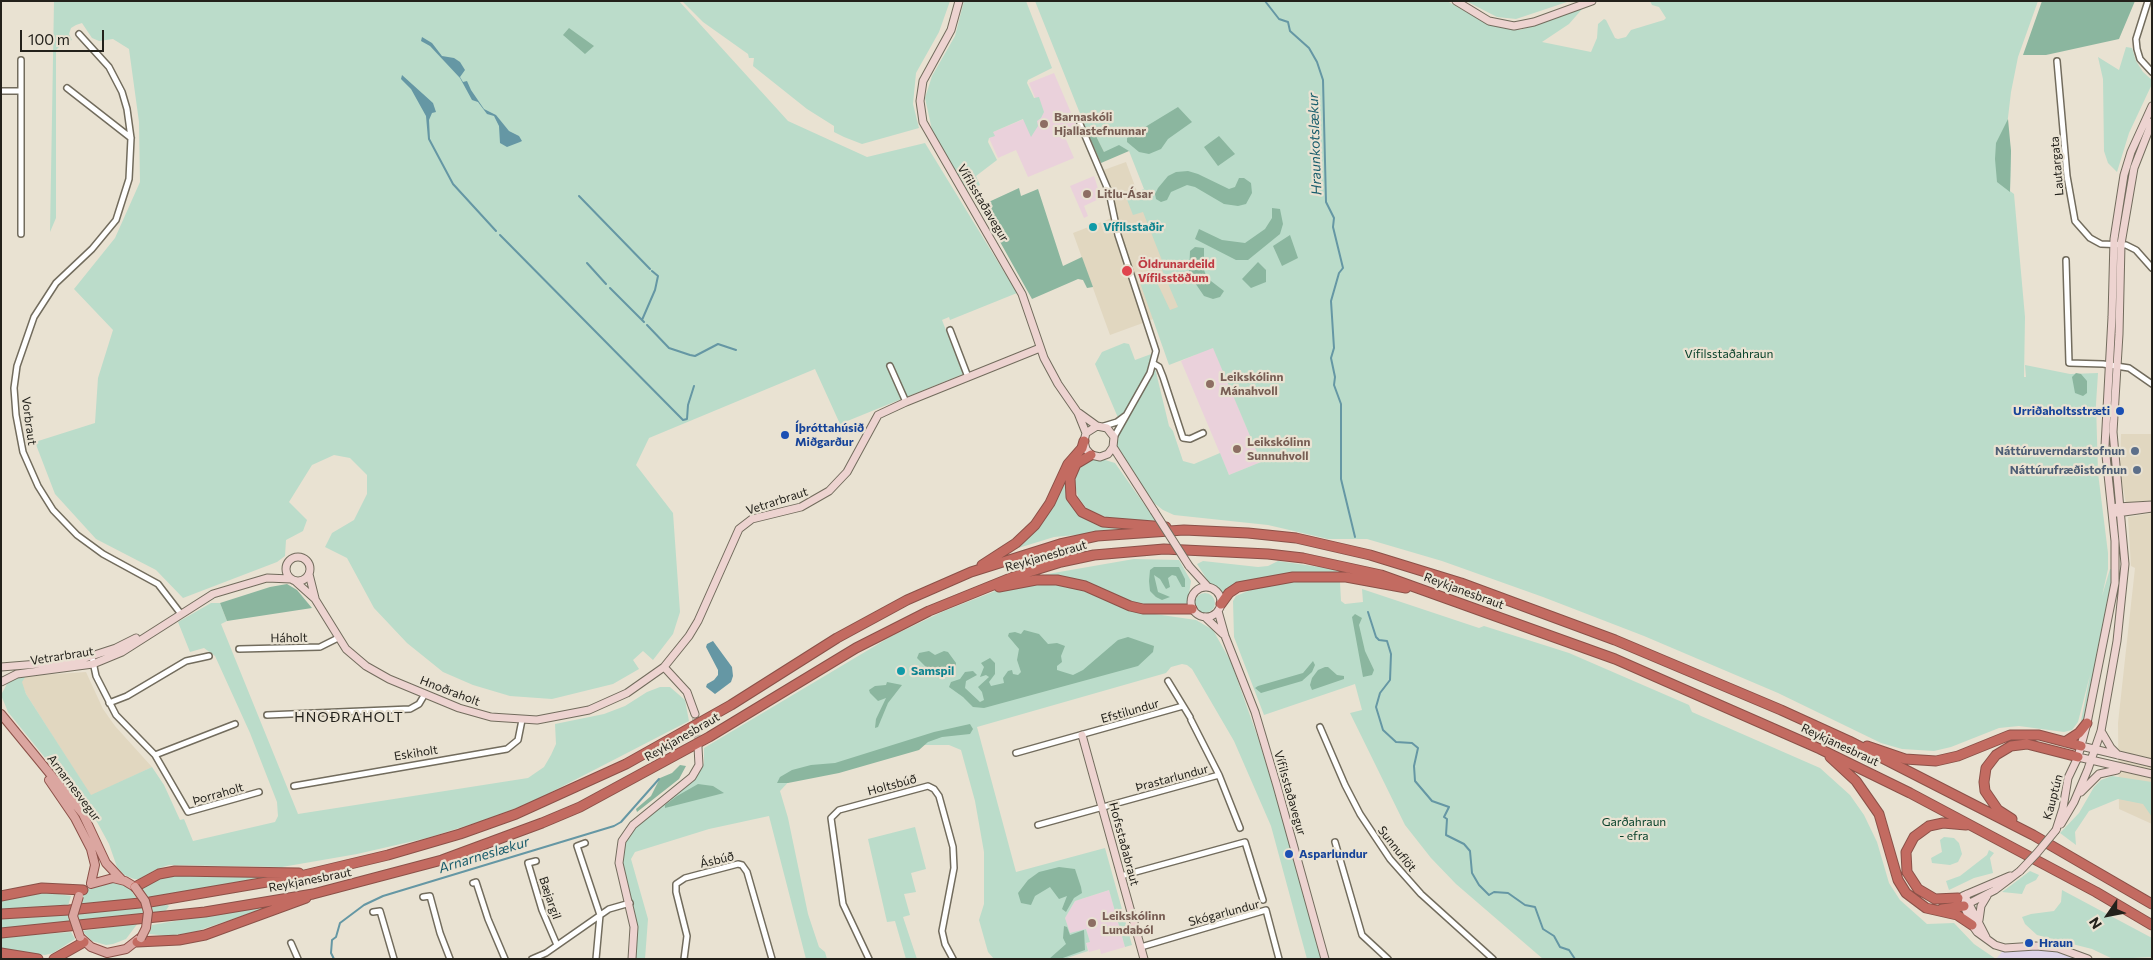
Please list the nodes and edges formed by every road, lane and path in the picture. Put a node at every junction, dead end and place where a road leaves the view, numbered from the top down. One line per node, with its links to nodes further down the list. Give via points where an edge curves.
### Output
1 (959, 1): 21 (street, Vífilsstaðavegur, via 951,30 923,81 921,115 929,136 1022,294)
2 (1456, 1): 3 (street, via 1489,22 1514,26)
3 (1592, 1)
4 (2148, 1): 8 (street, via 2136,39 2140,59)
5 (79, 34): 15 (street, Vorbraut, via 108,67 122,92)
6 (21, 60): 11 (street)
7 (2056, 61): 17 (street, Lautargata, via 2067,176 2075,221 2090,238 2102,244)
8 (2152, 72)
9 (67, 88): 15 (street)
10 (1, 91): 11 (street)
11 (21, 91): 16 (street)
12 (2152, 106): 17 (street, via 2130,152 2124,175 2118,201)
13 (2152, 122): 17 (street, via 2134,168)
14 (1080, 124): 22 (street, via 1109,192 1118,236 1156,351)
15 (131, 138): 55 (street, Vorbraut, via 130,179 116,220 92,249 56,283 34,317 17,366 14,388 16,415 23,452 53,510 77,535 103,554 158,584)
16 (21, 234)
17 (2117, 244): 19 (street, Lautargata, via 2136,250); 23 (street)
18 (2066, 260): 23 (street, via 2069,363)
19 (2152, 268)
20 (950, 330): 25 (street)
21 (1040, 348): 25 (street, Vetrarbraut); 28 (street, Vífilsstaðavegur, via 1058,384)
22 (1154, 364): 29 (street); 31 (street, via 1163,377 1183,438)
23 (2113, 365): 26 (street, via 2136,372); 39 (street, via 2113,432); 40 (street, via 2105,446)
24 (890, 366): 27 (street)
25 (968, 377): 27 (street, Vetrarbraut)
26 (2152, 384)
27 (906, 402): 63 (street, Vetrarbraut, via 876,417 846,472 822,496 802,507 752,519 742,526 698,621)
28 (1078, 413): 30 (street, Vífilsstaðavegur); 32 (street, Vífilsstaðavegur)
29 (1127, 414): 30 (street, via 1117,422); 33 (street)
30 (1100, 426): 32 (street); 33 (street, Vífilsstaðavegur, via 1110,430)
31 (1203, 434)
32 (1085, 437): 36 (street, Vífilsstaðavegur, via 1086,449); 43 (highway, via 1082,448 1068,464 1050,503 1035,525 1016,543)
33 (1114, 437): 34 (street)
34 (1114, 447): 35 (street); 37 (street, Vífilsstaðavegur)
35 (1108, 454): 36 (street); 37 (street, Vífilsstaðavegur)
36 (1092, 455): 41 (highway, via 1076,464 1070,478 1071,497 1082,512 1103,522)
37 (1124, 464): 44 (street, Vífilsstaðavegur, bridge)
38 (2152, 506): 39 (street)
39 (2120, 510): 40 (street); 78 (street, via 2125,571 2114,662)
40 (2112, 511): 75 (street, via 2115,578)
41 (1184, 530): 43 (highway, Reykjanesbraut, via 1125,533 1078,540); 80 (highway, Reykjanesbraut, via 1296,538 1416,569 1615,640)
42 (286, 566): 45 (street, Vetrarbraut, via 292,559 302,559 308,564); 46 (street, Vetrarbraut); 47 (street)
43 (971, 572): 108 (highway, Reykjanesbraut, via 932,588 852,630 731,705 580,786 460,834)
44 (1194, 573): 48 (street, Vífilsstaðavegur); 51 (street)
45 (309, 574): 47 (street, Vetrarbraut, via 305,579); 52 (street, Hnoðraholt)
46 (267, 578): 47 (street, Vetrarbraut); 55 (street, Vetrarbraut, via 213,594)
47 (293, 580): 52 (street, Hnoðraholt)
48 (1209, 587): 51 (street); 54 (street, Vífilsstaðavegur, via 1220,595)
49 (1419, 588): 50 (highway, Reykjanesbraut, via 1381,574 1302,558 1164,549 1094,555 1061,562); 54 (highway, via 1346,577 1294,577 1238,587 1229,593); 84 (highway, Reykjanesbraut, via 1615,658)
50 (982, 590): 53 (highway, via 1036,580 1057,580 1085,586 1143,610); 116 (highway, Reykjanesbraut, via 856,648 709,737 580,807 442,860)
51 (1195, 592): 53 (street)
52 (315, 599): 58 (street, Hnoðraholt)
53 (1192, 608): 56 (street, Vífilsstaðavegur, via 1197,615)
54 (1220, 608): 56 (street, via 1213,616); 57 (street, Vífilsstaðavegur)
55 (181, 614): 61 (street, Vetrarbraut, via 122,652)
56 (1205, 617): 57 (street, Vífilsstaðavegur)
57 (1225, 636): 155 (street, Vífilsstaðavegur, via 1255,712)
58 (338, 638): 59 (street, Háholt, via 320,647); 66 (street, Hnoðraholt, via 376,672)
59 (239, 649)
60 (209, 656): 67 (street, via 186,661)
61 (93, 660): 62 (street, Vetrarbraut); 65 (street, Vetrarbraut, via 64,669 17,674); 67 (street, Þorraholt, via 96,676)
62 (1, 667)
63 (664, 667): 70 (street, via 687,692); 74 (street, Hnoðraholt, via 628,693 599,706 551,718)
64 (1168, 681): 68 (street, Efstilundur)
65 (1, 682)
66 (425, 694): 71 (street, via 419,704 410,709); 74 (street, Hnoðraholt, via 475,713)
67 (109, 703): 87 (street, Þorraholt, via 122,723)
68 (1183, 706): 72 (street, Efstilundur); 79 (street, Efstilundur)
69 (1, 714): 110 (main road, Arnarnesvegur, via 83,814 106,863)
70 (694, 714)
71 (267, 716)
72 (1190, 718): 94 (street, Þrastarlundur)
73 (1, 720): 112 (main road, Arnarnesvegur, via 42,768 80,826 96,865)
74 (522, 720): 95 (street, Eskiholt, via 518,740 507,749)
75 (2087, 723): 81 (highway, via 2081,732); 82 (street)
76 (235, 724): 87 (street)
77 (1320, 727): 157 (street, Sunnuflöt, via 1360,814 1390,859 1421,894)
78 (2101, 731): 85 (street); 88 (street)
79 (1082, 735): 86 (street, Efstilundur); 98 (street, Hofsstaðabraut)
80 (1850, 741): 81 (highway, via 1905,759 1936,761 1958,756 2010,735 2040,735); 106 (highway, Reykjanesbraut)
81 (2065, 742): 82 (highway)
82 (2081, 746): 85 (street); 89 (street)
83 (698, 747): 121 (street, via 699,766 692,776 638,820 622,841 620,863)
84 (1820, 749): 100 (highway, Reykjanesbraut); 123 (highway, via 1856,781 1870,799 1882,821 1902,887 1915,901)
85 (2095, 750): 88 (street); 90 (street, Kauptún)
86 (1016, 753)
87 (154, 756): 96 (street, Þorraholt, via 188,812)
88 (2120, 756): 91 (street)
89 (2078, 757): 90 (street); 102 (street, Kauptún, via 2068,778); 106 (highway, via 2034,744 2016,745 1989,762 1984,782 1988,798 1998,810 2070,852)
90 (2091, 761): 92 (street); 97 (street, Kauptún)
91 (2152, 762)
92 (2122, 769): 93 (street); 97 (street, via 2099,774)
93 (2152, 774)
94 (1219, 775): 98 (street, Þrastarlundur); 101 (street, Þrastarlundur)
95 (294, 786)
96 (259, 792)
97 (2074, 802): 102 (street, Kauptún)
98 (1102, 807): 99 (street, Þrastarlundur); 109 (street, Hofsstaðabraut)
99 (1038, 825)
100 (1972, 826): 120 (highway, via 1943,823 1928,826 1914,837 1906,852 1907,872 1918,889 1935,899); 128 (highway, Reykjanesbraut)
101 (1240, 828)
102 (2056, 830): 107 (street, Kauptún, bridge)
103 (1335, 842): 156 (street, via 1362,935)
104 (585, 843): 126 (street, via 577,846)
105 (536, 861): 133 (street, Bæjargil, via 528,863)
106 (2086, 865): 122 (highway, Reykjanesbraut)
107 (2018, 872): 114 (street, Kauptún); 120 (street, Kauptún)
108 (312, 873): 113 (highway, via 175,871 159,874); 125 (highway, Reykjanesbraut, via 150,902)
109 (1121, 876): 119 (street, via 1245,842); 134 (street, Hofsstaðabraut)
110 (121, 879): 112 (main road, via 106,878); 113 (main road, Arnarnesvegur)
111 (473, 882): 144 (street, via 476,882)
112 (91, 883): 115 (main road)
113 (135, 887): 131 (main road, bridge, via 143,896 148,912 146,928)
114 (1991, 892): 120 (street, Kauptún); 127 (street, via 1981,906)
115 (81, 893): 117 (highway, via 42,888); 130 (main road, bridge, via 73,916)
116 (313, 894): 129 (highway, Reykjanesbraut, via 196,913); 131 (highway, via 204,935 180,940)
117 (1, 896)
118 (423, 898): 143 (street, via 430,896)
119 (1263, 900)
120 (1965, 900): 123 (highway); 127 (street)
121 (630, 903): 126 (street); 148 (street, via 634,927)
122 (2152, 904)
123 (1934, 910): 127 (highway)
124 (373, 912): 142 (street, via 383,911)
125 (1, 914)
126 (600, 915): 133 (street); 147 (street)
127 (1976, 924): 158 (street, via 1987,940 2005,948 2058,948)
128 (2152, 925)
129 (1, 934)
130 (82, 939): 137 (main road); 140 (highway)
131 (136, 942): 137 (main road); 138 (main road)
132 (291, 944): 141 (street)
133 (557, 945): 136 (street)
134 (1141, 947): 153 (street, Hofsstaðabraut); 154 (street, Skógarlundur, via 1266,910)
135 (1, 953): 139 (highway)
136 (546, 953): 145 (street); 146 (street)
137 (109, 956)
138 (126, 958)
139 (38, 959)
140 (54, 959)
141 (298, 959)
142 (394, 959)
143 (450, 959)
144 (506, 959)
145 (532, 959)
146 (550, 959)
147 (596, 959)
148 (632, 959)
149 (684, 959): 150 (street, Ásbúð, via 687,936 676,884 685,878 738,864 747,872)
150 (772, 959)
151 (870, 959): 152 (street, Holtsbúð, via 843,904 830,818 839,810 928,786 939,796 954,854 942,931)
152 (953, 959)
153 (1144, 959)
154 (1279, 959)
155 (1325, 959)
156 (1388, 959)
157 (1493, 959)
158 (2087, 959)

